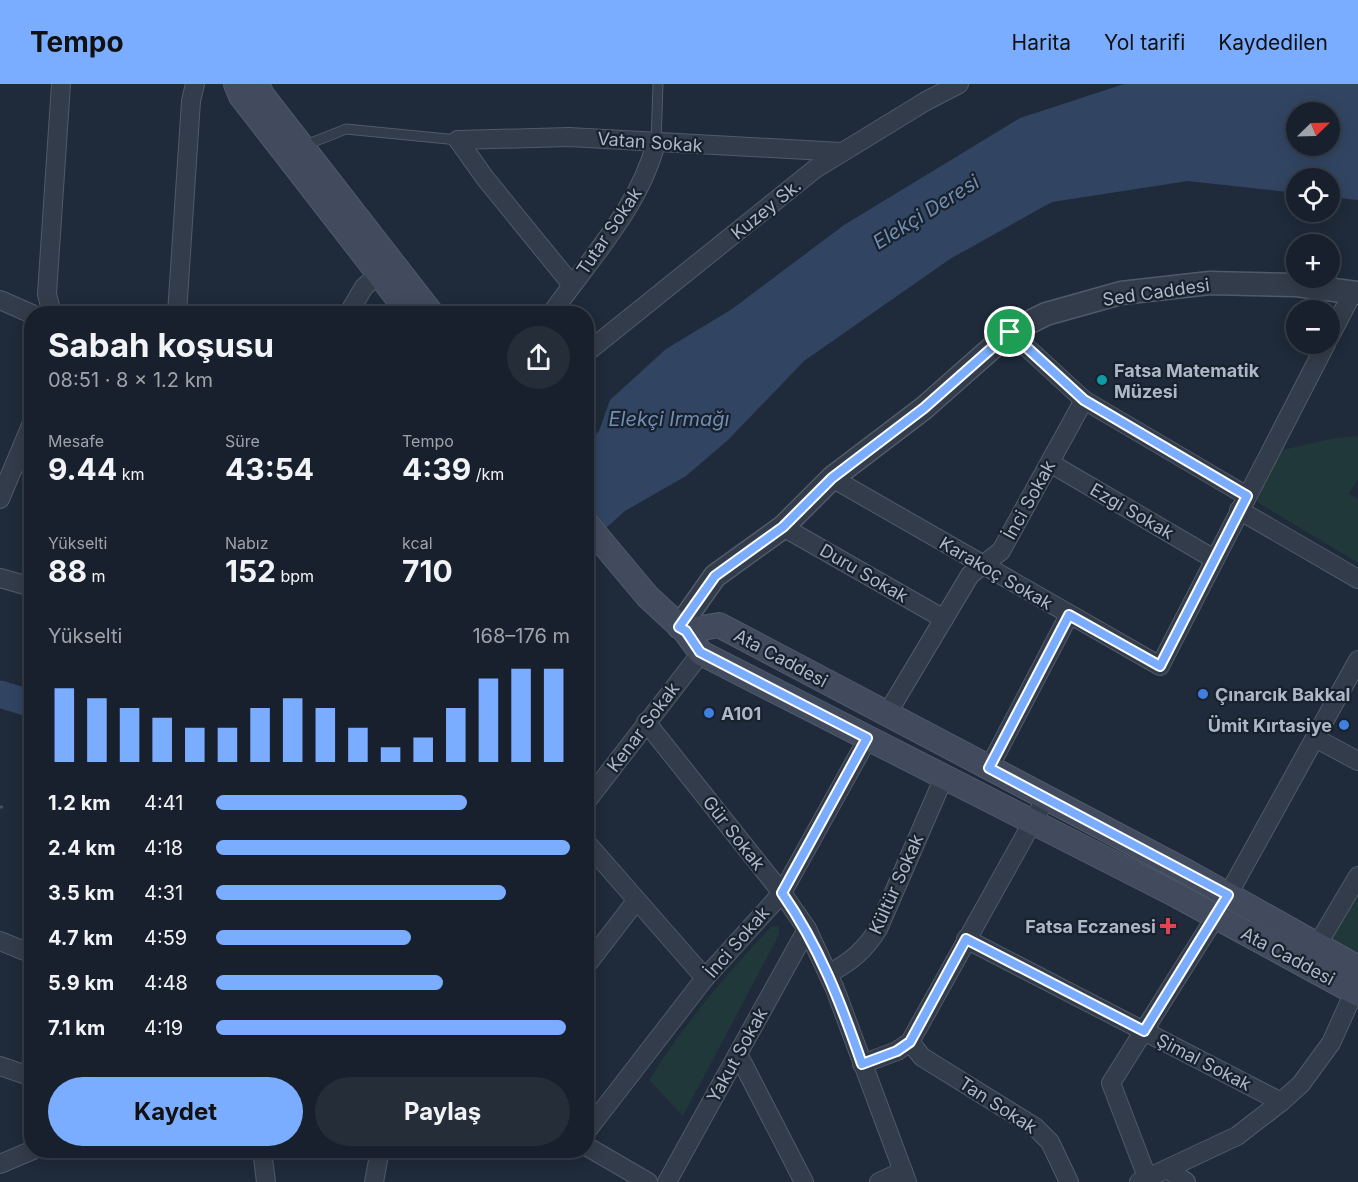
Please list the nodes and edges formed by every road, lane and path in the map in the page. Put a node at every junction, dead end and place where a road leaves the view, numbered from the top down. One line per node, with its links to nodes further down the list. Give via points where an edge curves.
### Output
1 (61, 84): 16 (street, via 47,294)
2 (195, 84): 17 (street)
3 (236, 84): 11 (main road, via 241,96)
4 (257, 84): 9 (main road)
5 (658, 84): 8 (lane)
6 (959, 84): 10 (street, Kuzey Sk.)
7 (458, 140): 8 (street, Vatan Sokak, via 570,137); 9 (lane, via 346,129); 13 (street)
8 (656, 143): 10 (street, Vatan Sokak); 13 (street, Tutar Sokak, via 649,169 620,221)
9 (302, 146): 11 (main road)
10 (842, 152): 25 (street, Kuzey Sk.)
11 (332, 200): 12 (main road)
12 (385, 268): 18 (street, via 364,287); 19 (main road); 20 (main road)
13 (572, 285): 21 (street, Tutar Sokak)
14 (1355, 292): 23 (street); 24 (street, Sed Caddesi, via 1296,285 1187,285 1121,293 1046,314)
15 (0, 300): 22 (street)
16 (50, 306)
17 (178, 306)
18 (353, 306)
19 (406, 306)
20 (424, 306)
21 (557, 306)
22 (24, 310)
23 (1340, 319)
24 (1010, 332): 27 (street); 30 (street, Sed Caddesi, via 924,408)
25 (594, 347)
26 (1321, 354): 32 (street, Karakoç Sokak)
27 (1084, 400): 29 (street, İnci Sokak); 32 (street)
28 (24, 442): 31 (street)
29 (1050, 463): 35 (street, Ezgi Sokak); 36 (street, İnci Sokak, via 1001,551)
30 (832, 478): 33 (street, Sed Caddesi); 36 (street, Karakoç Sokak)
31 (0, 499)
32 (1243, 503): 35 (street, Karakoç Sokak); 38 (street)
33 (783, 527): 41 (street, Duru Sokak); 42 (street, Sed Caddesi, via 715,576)
34 (594, 533): 42 (main road, via 648,597)
35 (1214, 559): 40 (street, Karakoç Sokak, via 1160,666)
36 (982, 566): 40 (street, Karakoç Sokak); 41 (street, İnci Sokak, via 970,575)
37 (0, 578): 39 (street)
38 (1358, 579)
39 (24, 585)
40 (1069, 615): 50 (street)
41 (944, 620): 45 (street, İnci Sokak)
42 (682, 629): 43 (main road, Ata Caddesi); 45 (main road, Ata Caddesi, via 719,625)
43 (700, 652): 46 (street, Kenar Sokak); 47 (main road, Ata Caddesi)
44 (1358, 660): 48 (street)
45 (887, 714): 50 (main road, Ata Caddesi)
46 (646, 722): 52 (street, Kenar Sokak); 57 (street, Gür Sokak)
47 (867, 738): 51 (main road, Ata Caddesi); 57 (street, İnci Sokak)
48 (1315, 738): 49 (street); 58 (street)
49 (1358, 761)
50 (989, 768): 53 (main road, Ata Caddesi)
51 (944, 777): 54 (main road, Ata Caddesi); 67 (street, Kültür Sokak, via 878,929 851,962)
52 (594, 791)
53 (1046, 798): 54 (street); 58 (main road, Ata Caddesi)
54 (1034, 823): 60 (main road, Ata Caddesi); 62 (street)
55 (594, 851): 59 (street)
56 (1358, 876): 64 (street)
57 (782, 893): 61 (street, Gür Sokak); 68 (street, İnci Sokak)
58 (1228, 895): 60 (main road); 64 (main road, Ata Caddesi)
59 (636, 901): 66 (street); 68 (street)
60 (1216, 916): 69 (main road, Ata Caddesi, via 1277,952); 70 (street)
61 (807, 929): 67 (street, Gür Sokak); 72 (street, Yakut Sokak)
62 (966, 939): 70 (street, Şimal Sokak); 71 (street)
63 (0, 941): 65 (street)
64 (1316, 947): 69 (main road, Ata Caddesi)
65 (24, 951)
66 (594, 956)
67 (828, 974): 73 (street, Gür Sokak)
68 (705, 978): 77 (street, İnci Sokak)
69 (1357, 984): 76 (street, via 1331,1043)
70 (1144, 1031): 76 (street, Şimal Sokak); 85 (street, via 1111,1083)
71 (910, 1042): 73 (street); 92 (street, Tan Sokak, via 922,1057 1035,1127 1050,1142)
72 (738, 1054): 89 (street, Yakut Sokak); 90 (street)
73 (862, 1064): 84 (street, Gür Sokak)
74 (0, 1066): 75 (street)
75 (24, 1074)
76 (1281, 1102): 83 (street, via 1237,1136)
77 (594, 1122)
78 (594, 1151): 88 (street)
79 (24, 1154): 82 (street)
80 (263, 1158): 86 (street)
81 (378, 1158): 87 (street)
82 (0, 1164)
83 (1169, 1170): 85 (street); 93 (street)
84 (905, 1177): 91 (street)
85 (1143, 1180)
86 (266, 1182)
87 (374, 1182)
88 (648, 1182)
89 (667, 1182)
90 (804, 1182)
91 (879, 1182)
92 (1069, 1182)
93 (1186, 1182)

